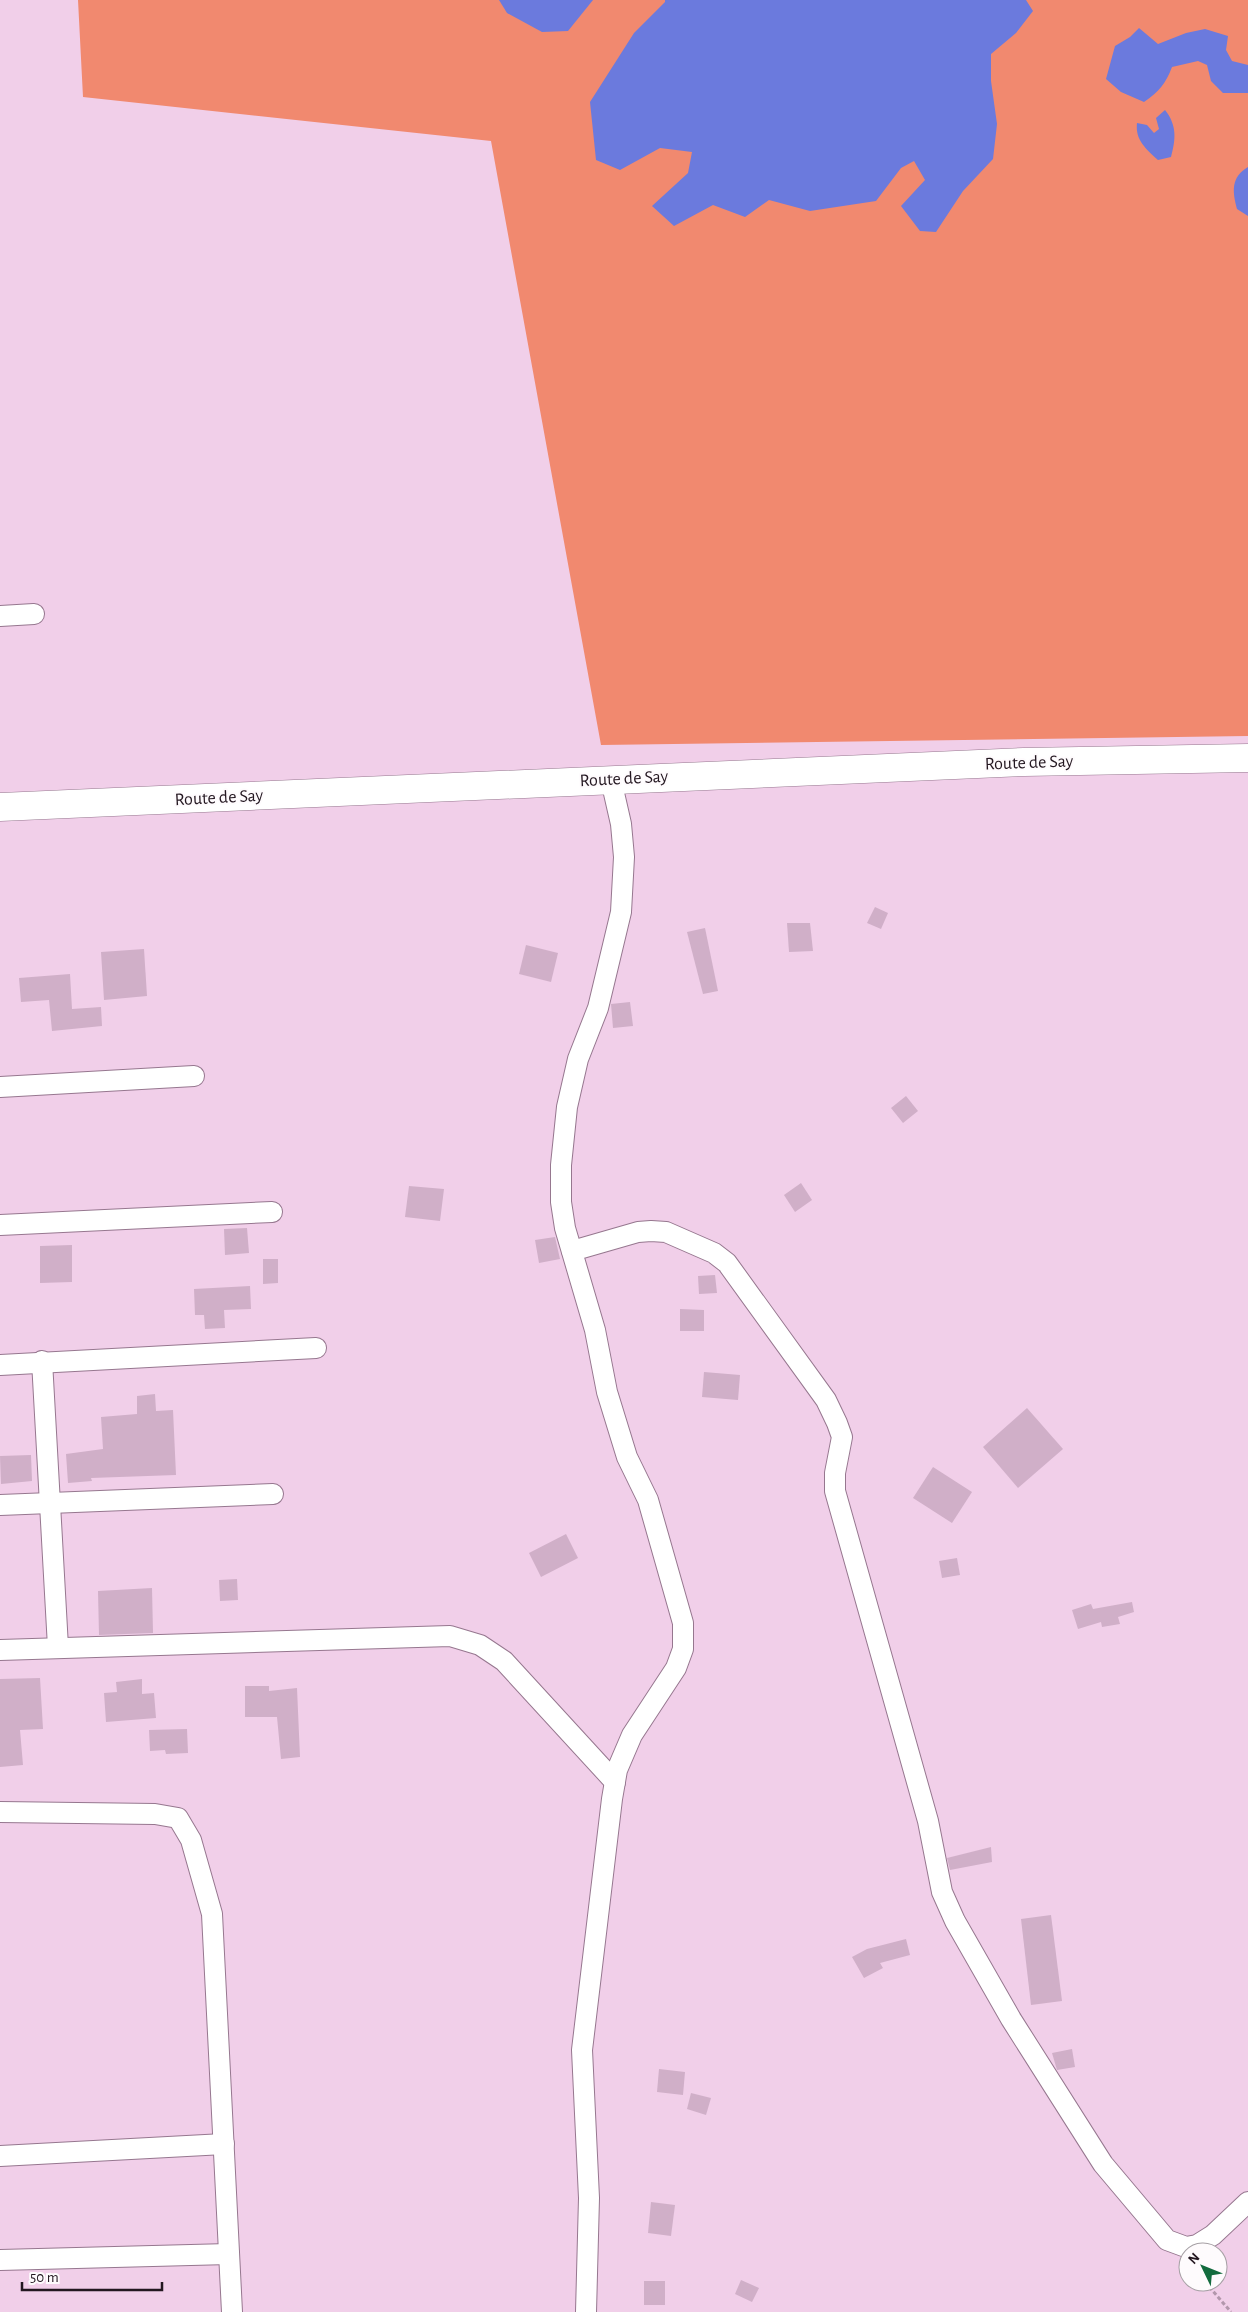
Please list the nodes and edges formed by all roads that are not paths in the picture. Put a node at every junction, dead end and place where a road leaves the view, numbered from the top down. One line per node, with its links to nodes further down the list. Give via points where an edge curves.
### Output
1 (34, 614): 2 (street)
2 (0, 616)
3 (1248, 758): 4 (main road, Route de Say, via 1024,762)
4 (611, 780): 5 (main road, Route de Say); 10 (street, via 621,824 624,858 621,912 598,1008 578,1059 567,1107 561,1202)
5 (0, 808)
6 (194, 1076): 7 (street)
7 (0, 1088)
8 (272, 1212): 9 (street)
9 (0, 1225)
10 (572, 1252): 19 (street, via 595,1330 606,1392 627,1457 648,1500 683,1623 683,1648 676,1668 632,1735); 23 (street, via 651,1231 666,1232 714,1253 727,1263 826,1400 842,1437 834,1492 928,1821 942,1892 955,1921 1011,2019 1103,2164 1167,2240 1186,2247 1197,2245 1213,2236)
11 (316, 1348): 12 (street)
12 (42, 1361): 13 (street); 15 (street)
13 (0, 1364)
14 (273, 1494): 15 (street)
15 (51, 1503): 16 (street); 17 (street)
16 (0, 1505)
17 (58, 1647): 18 (street); 19 (street, via 450,1636 480,1645 504,1661)
18 (0, 1650)
19 (615, 1782): 27 (street, via 582,2050 589,2198)
20 (0, 1812): 21 (street, via 155,1814 178,1818 191,1840 212,1914)
21 (224, 2144): 22 (street); 24 (street)
22 (0, 2156)
23 (1248, 2202)
24 (229, 2254): 25 (street); 26 (street)
25 (0, 2260)
26 (232, 2312)
27 (586, 2312)

